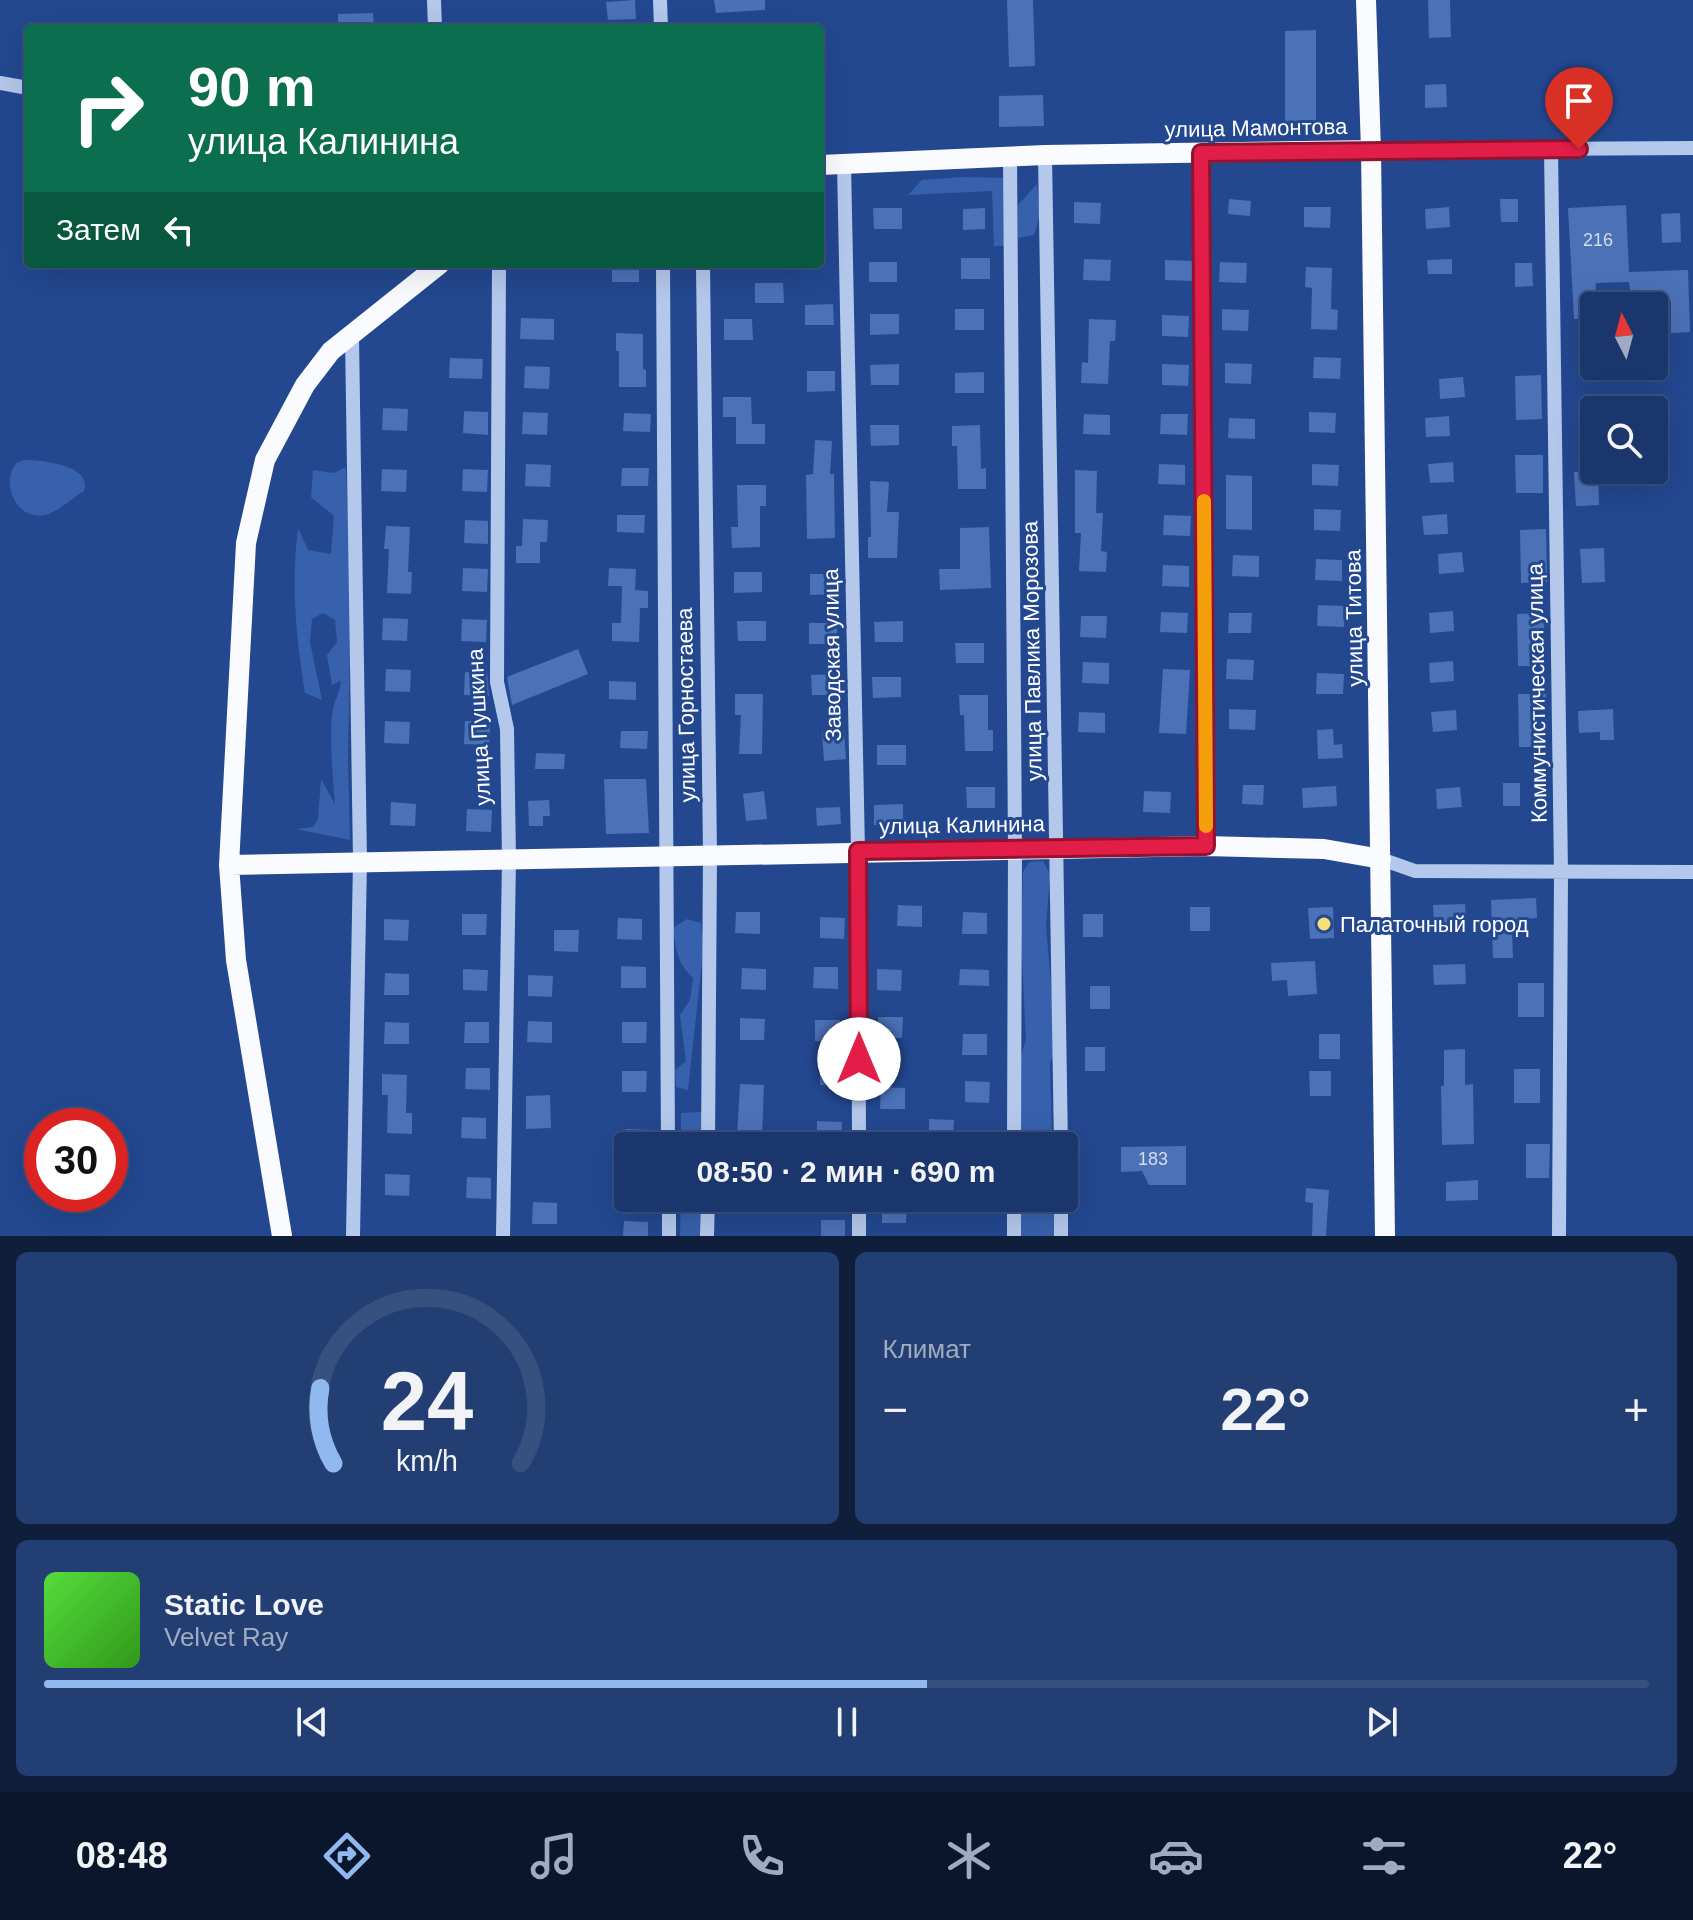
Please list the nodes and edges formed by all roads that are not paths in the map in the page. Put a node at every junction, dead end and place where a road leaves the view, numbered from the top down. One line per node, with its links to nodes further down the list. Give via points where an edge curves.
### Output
1 (434, 0): 4 (street)
2 (660, 0): 5 (street)
3 (1366, 0): 10 (main road, улица Титова)
4 (435, 24)
5 (661, 24)
6 (0, 83): 7 (street)
7 (24, 87)
8 (1693, 148): 9 (street, улица Мамонтова)
9 (1551, 149): 10 (street, улица Мамонтова); 32 (street, Коммунистическая улица)
10 (1371, 150): 11 (main road, улица Мамонтова); 28 (main road, улица Титова)
11 (1201, 153): 12 (main road, улица Мамонтова); 21 (street)
12 (1045, 155): 13 (main road, улица Мамонтова); 22 (street, улица Павлика Морозова)
13 (1010, 156): 14 (main road, улица Мамонтова); 23 (street, улица Павлика Морозова)
14 (844, 164): 15 (main road, улица Мамонтова); 24 (street, Заводская улица)
15 (824, 165)
16 (435, 268): 20 (main road)
17 (499, 268): 27 (street, улица Пушкина, via 497,673 507,729)
18 (663, 268): 26 (street, улица Горностаева)
19 (703, 268): 25 (street, улица Горностаева)
20 (352, 337): 29 (street); 30 (main road, via 331,351 305,385 265,460 246,543)
21 (1206, 846): 22 (main road, улица Калинина); 28 (main road, улица Калинина, via 1324,849)
22 (1058, 848): 23 (main road, улица Калинина); 37 (street, улица Павлика Морозова)
23 (1015, 850): 24 (main road, улица Калинина); 36 (street, улица Павлика Морозова)
24 (858, 851): 25 (main road, улица Калинина); 35 (street, Заводская улица)
25 (710, 855): 26 (main road, улица Калинина); 34 (street, улица Горностаева)
26 (665, 856): 27 (main road, улица Калинина); 33 (street, улица Горностаева)
27 (509, 859): 29 (main road, улица Калинина); 45 (street, улица Пушкина)
28 (1381, 859): 32 (street, улица Калинина, via 1415,871); 51 (main road, улица Титова)
29 (360, 861): 30 (main road, улица Калинина); 44 (street)
30 (229, 865): 43 (main road, via 236,960)
31 (1693, 872): 32 (street, улица Калинина)
32 (1561, 873): 52 (street, Коммунистическая улица)
33 (668, 1132)
34 (708, 1132)
35 (859, 1132)
36 (1014, 1132)
37 (1061, 1132)
38 (669, 1212): 46 (street)
39 (708, 1212): 47 (street)
40 (859, 1212): 48 (street)
41 (1014, 1212): 49 (street)
42 (1061, 1212): 50 (street)
43 (282, 1236)
44 (353, 1236)
45 (503, 1236)
46 (669, 1236)
47 (707, 1236)
48 (859, 1236)
49 (1014, 1236)
50 (1061, 1236)
51 (1385, 1236)
52 (1559, 1236)

